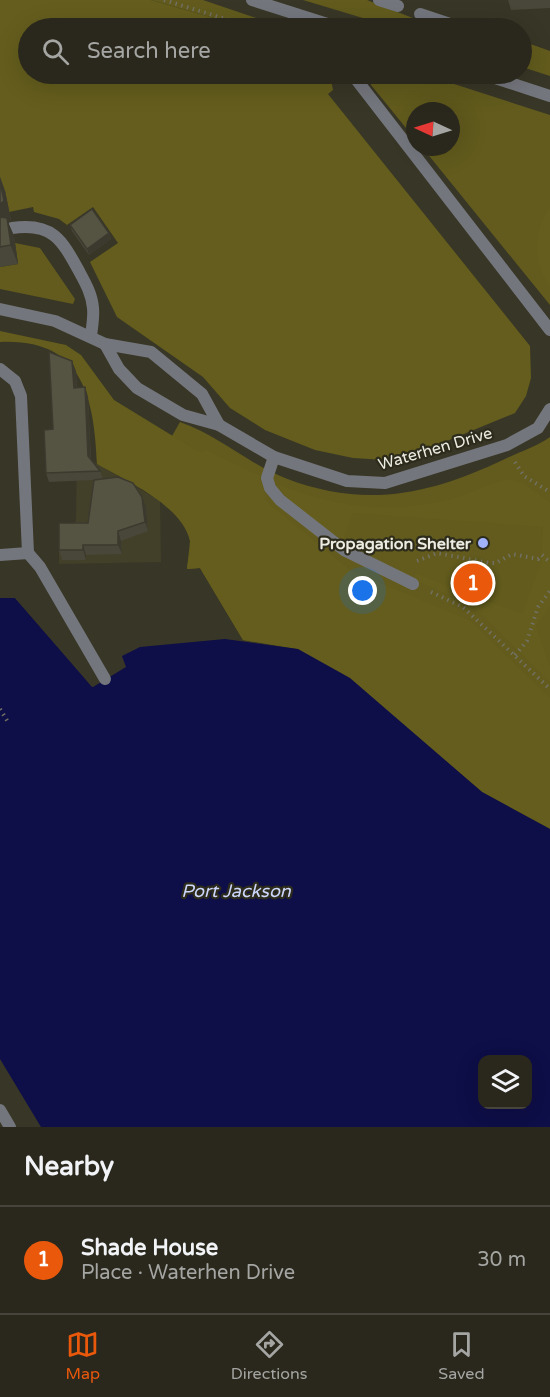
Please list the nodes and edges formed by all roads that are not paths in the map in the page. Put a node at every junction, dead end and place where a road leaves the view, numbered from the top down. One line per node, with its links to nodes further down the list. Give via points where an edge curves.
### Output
1 (254, 0): 5 (street)
2 (379, 0): 3 (street)
3 (398, 6)
4 (420, 14): 6 (street)
5 (309, 18)
6 (432, 18)
7 (360, 84): 12 (street)
8 (519, 84): 9 (street)
9 (550, 96)
10 (12, 228): 13 (street, via 36,226 64,244 89,290 93,308)
11 (0, 309): 13 (street, Waterhen Drive, via 55,321)
12 (550, 330)
13 (91, 336): 14 (street, Waterhen Drive)
14 (105, 344): 17 (street, Waterhen Drive, via 137,388 183,415); 17 (street, Waterhen Drive, via 157,356 202,394)
15 (0, 369): 19 (street, via 19,388)
16 (550, 409): 18 (street, Waterhen Drive, via 538,428 507,445 385,483 347,481)
17 (219, 425): 18 (street, Waterhen Drive)
18 (274, 458): 21 (street, via 267,478 280,500 344,550)
19 (28, 553): 20 (street); 22 (street)
20 (0, 555)
21 (413, 584)
22 (105, 679)
23 (0, 1110): 24 (street)
24 (10, 1127)

